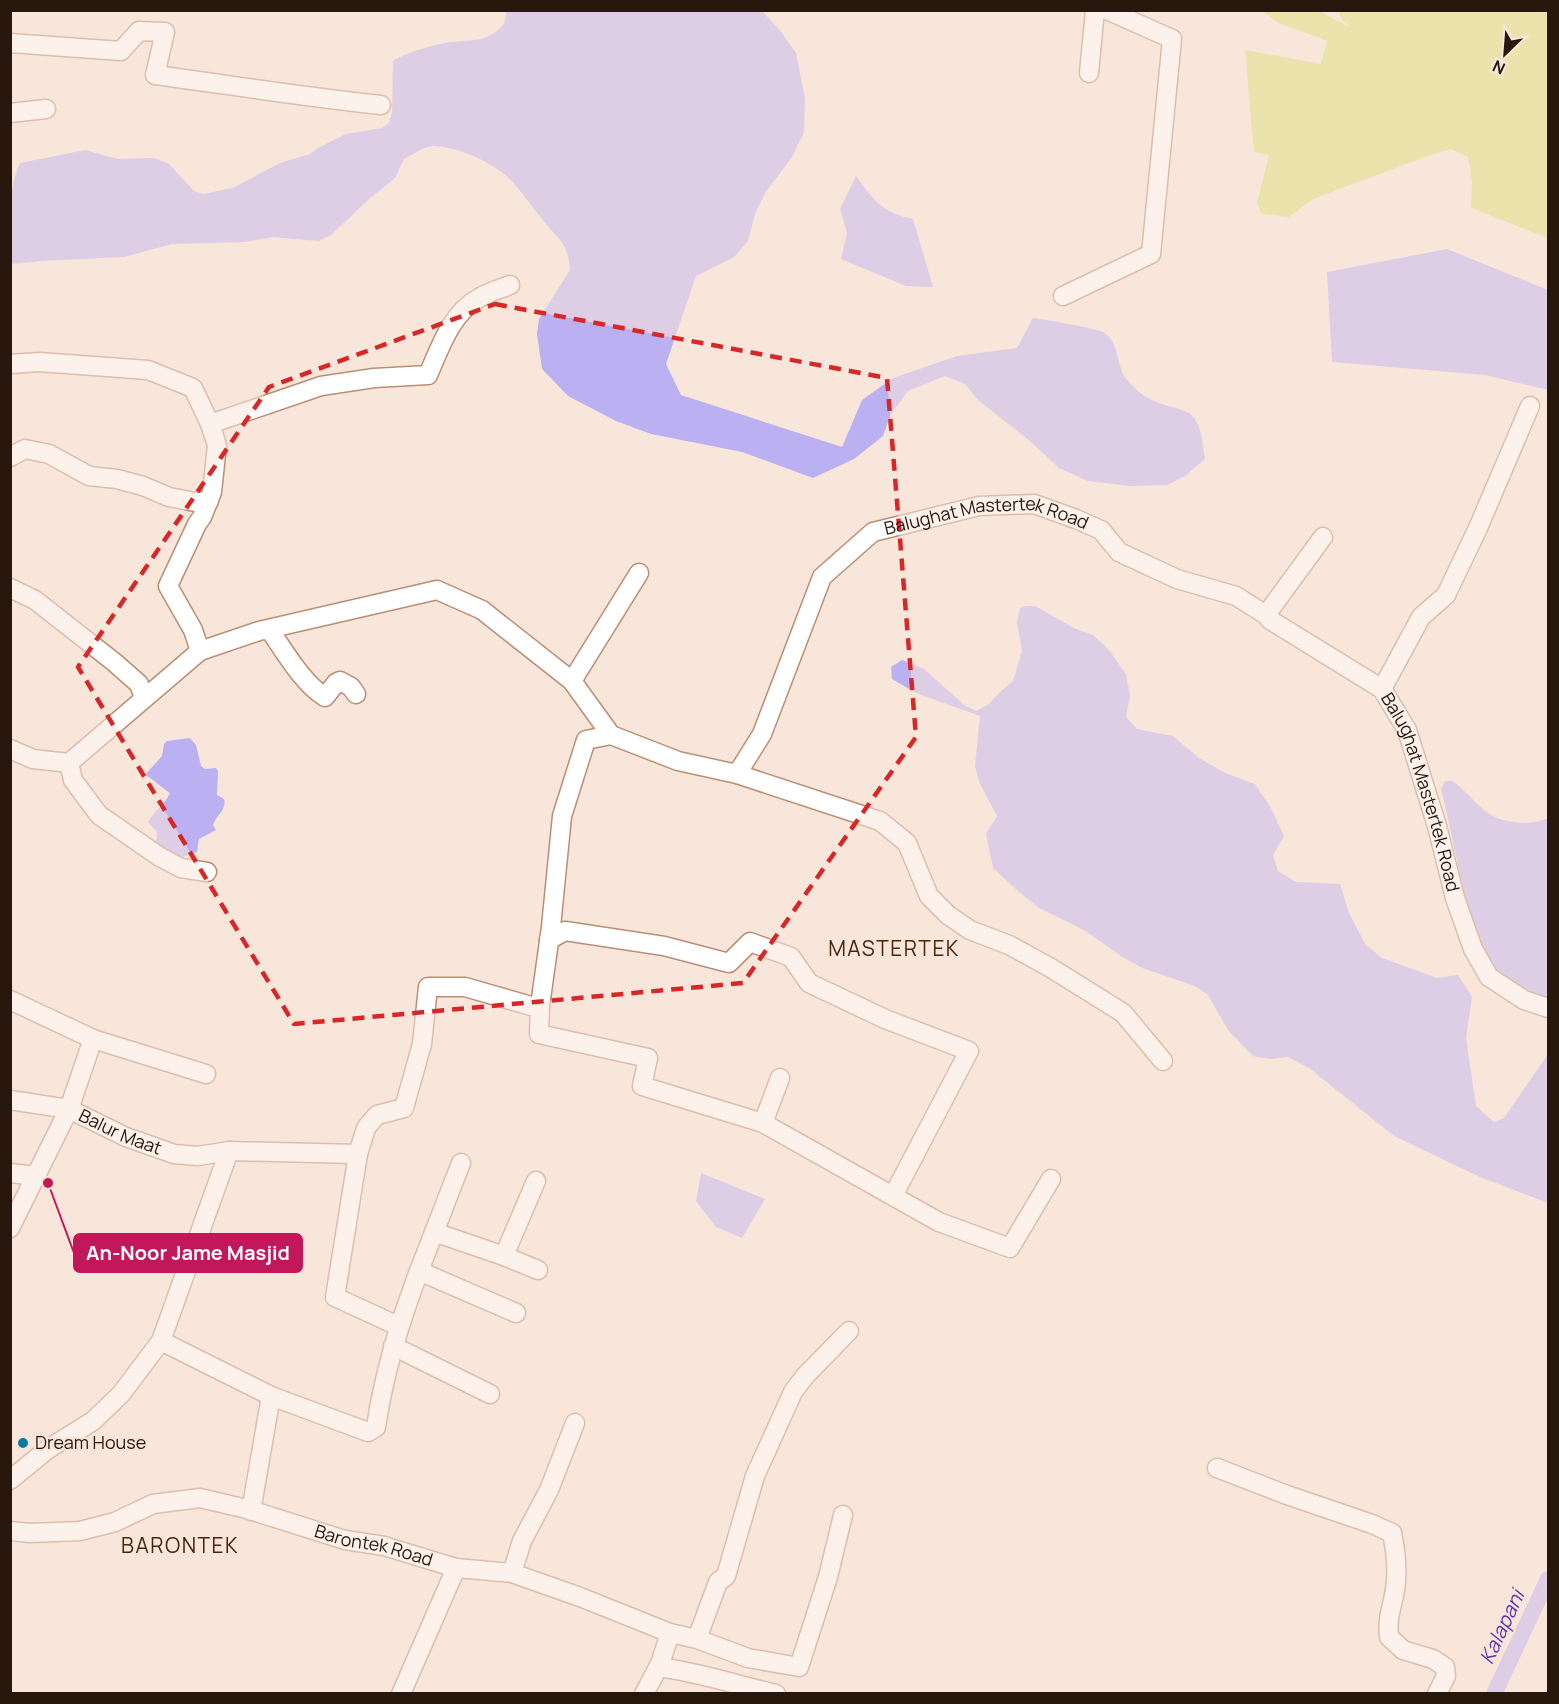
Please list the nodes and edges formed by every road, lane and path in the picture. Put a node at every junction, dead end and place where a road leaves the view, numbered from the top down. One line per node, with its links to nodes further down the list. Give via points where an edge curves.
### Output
1 (1095, 10): 4 (street)
2 (1107, 10): 9 (street, via 1172,39 1151,254)
3 (10, 44): 5 (street, via 121,51 139,31 165,32 155,75)
4 (1089, 74)
5 (381, 105)
6 (46, 109): 7 (street)
7 (10, 112)
8 (510, 285): 12 (street, via 478,298 459,313 428,375 321,386)
9 (1063, 296)
10 (10, 364): 12 (street, via 39,362 148,370 193,388)
11 (1530, 406): 22 (street, via 1446,594 1421,617)
12 (210, 424): 14 (street, via 217,445)
13 (10, 457): 14 (street, via 25,449 41,452 89,476 117,479 169,497)
14 (209, 501): 20 (street, via 168,586)
15 (1323, 537): 18 (street)
16 (639, 573): 21 (street)
17 (10, 588): 24 (street, via 35,600 114,662 138,684)
18 (1266, 615): 22 (street, Balughat Mastertek Road); 28 (street, Balughat Mastertek Road, via 1236,596 1177,579 1119,552 1101,531 1034,504 979,507 873,532 822,578 762,734)
19 (269, 629): 20 (street); 21 (street, via 438,590 482,610); 23 (street, via 320,694 325,697 340,681)
20 (200, 651): 24 (street)
21 (572, 681): 25 (street)
22 (1382, 689): 33 (street, Balughat Mastertek Road, via 1407,730 1473,949 1489,977 1524,1000)
23 (356, 694)
24 (144, 698): 27 (street)
25 (611, 735): 28 (street, via 678,761); 30 (street, via 586,740 562,816)
26 (10, 749): 27 (street, via 33,759)
27 (69, 764): 29 (street, via 74,780 99,815 160,857 182,868)
28 (737, 774): 35 (street, via 880,821 907,843 929,896 948,915 970,930 1051,968 1123,1013)
29 (207, 872)
30 (549, 940): 32 (street); 48 (street, via 565,931 664,946 729,963 750,942 791,957 809,983 885,1019 969,1051)
31 (10, 1000): 34 (street)
32 (540, 1006): 40 (street, via 539,1034 648,1058 642,1086); 42 (street, via 465,987 428,987 422,1044 404,1108 377,1114 366,1128)
33 (1548, 1008)
34 (93, 1039): 36 (street); 39 (street)
35 (1163, 1060)
36 (206, 1074)
37 (780, 1078): 40 (street)
38 (10, 1100): 39 (street, Balur Maat)
39 (69, 1109): 41 (street, Balur Maat, via 126,1137 174,1154 198,1156); 45 (street)
40 (763, 1123): 48 (street)
41 (229, 1151): 42 (street, Balur Maat); 57 (street)
42 (358, 1154): 55 (street, via 335,1297)
43 (461, 1163): 50 (street)
44 (10, 1173): 45 (street)
45 (36, 1176): 49 (street)
46 (1051, 1179): 48 (street, via 1010,1248 939,1222)
47 (536, 1181): 51 (street)
48 (893, 1196)
49 (10, 1228)
50 (434, 1233): 51 (street); 53 (street)
51 (504, 1256): 52 (street)
52 (538, 1270)
53 (419, 1271): 54 (street); 55 (street)
54 (516, 1313)
55 (398, 1326): 58 (street)
56 (849, 1331): 70 (street, via 793,1392 754,1476 726,1576 718,1582)
57 (161, 1341): 60 (street); 63 (street, via 120,1394 93,1421 48,1449)
58 (393, 1346): 59 (street); 60 (street, via 372,1431)
59 (490, 1394)
60 (271, 1396): 64 (street)
61 (575, 1423): 68 (street, via 549,1490 522,1541)
62 (1217, 1468): 75 (street, via 1392,1533 1397,1554 1395,1590 1387,1619 1389,1637 1402,1650 1433,1659 1445,1667 1446,1676)
63 (10, 1480)
64 (251, 1511): 66 (street, Barontek Road, via 200,1498 153,1504 115,1522 80,1531); 67 (street, Barontek Road)
65 (843, 1515): 70 (street, Barontek Road, via 799,1667 748,1658)
66 (10, 1531)
67 (456, 1568): 68 (street, Barontek Road); 72 (street)
68 (512, 1573): 69 (street, Barontek Road)
69 (670, 1633): 70 (street, Barontek Road); 71 (street)
70 (697, 1639)
71 (658, 1667): 73 (street); 74 (street, via 685,1670)
72 (401, 1694)
73 (644, 1694)
74 (776, 1694)
75 (1437, 1694)

